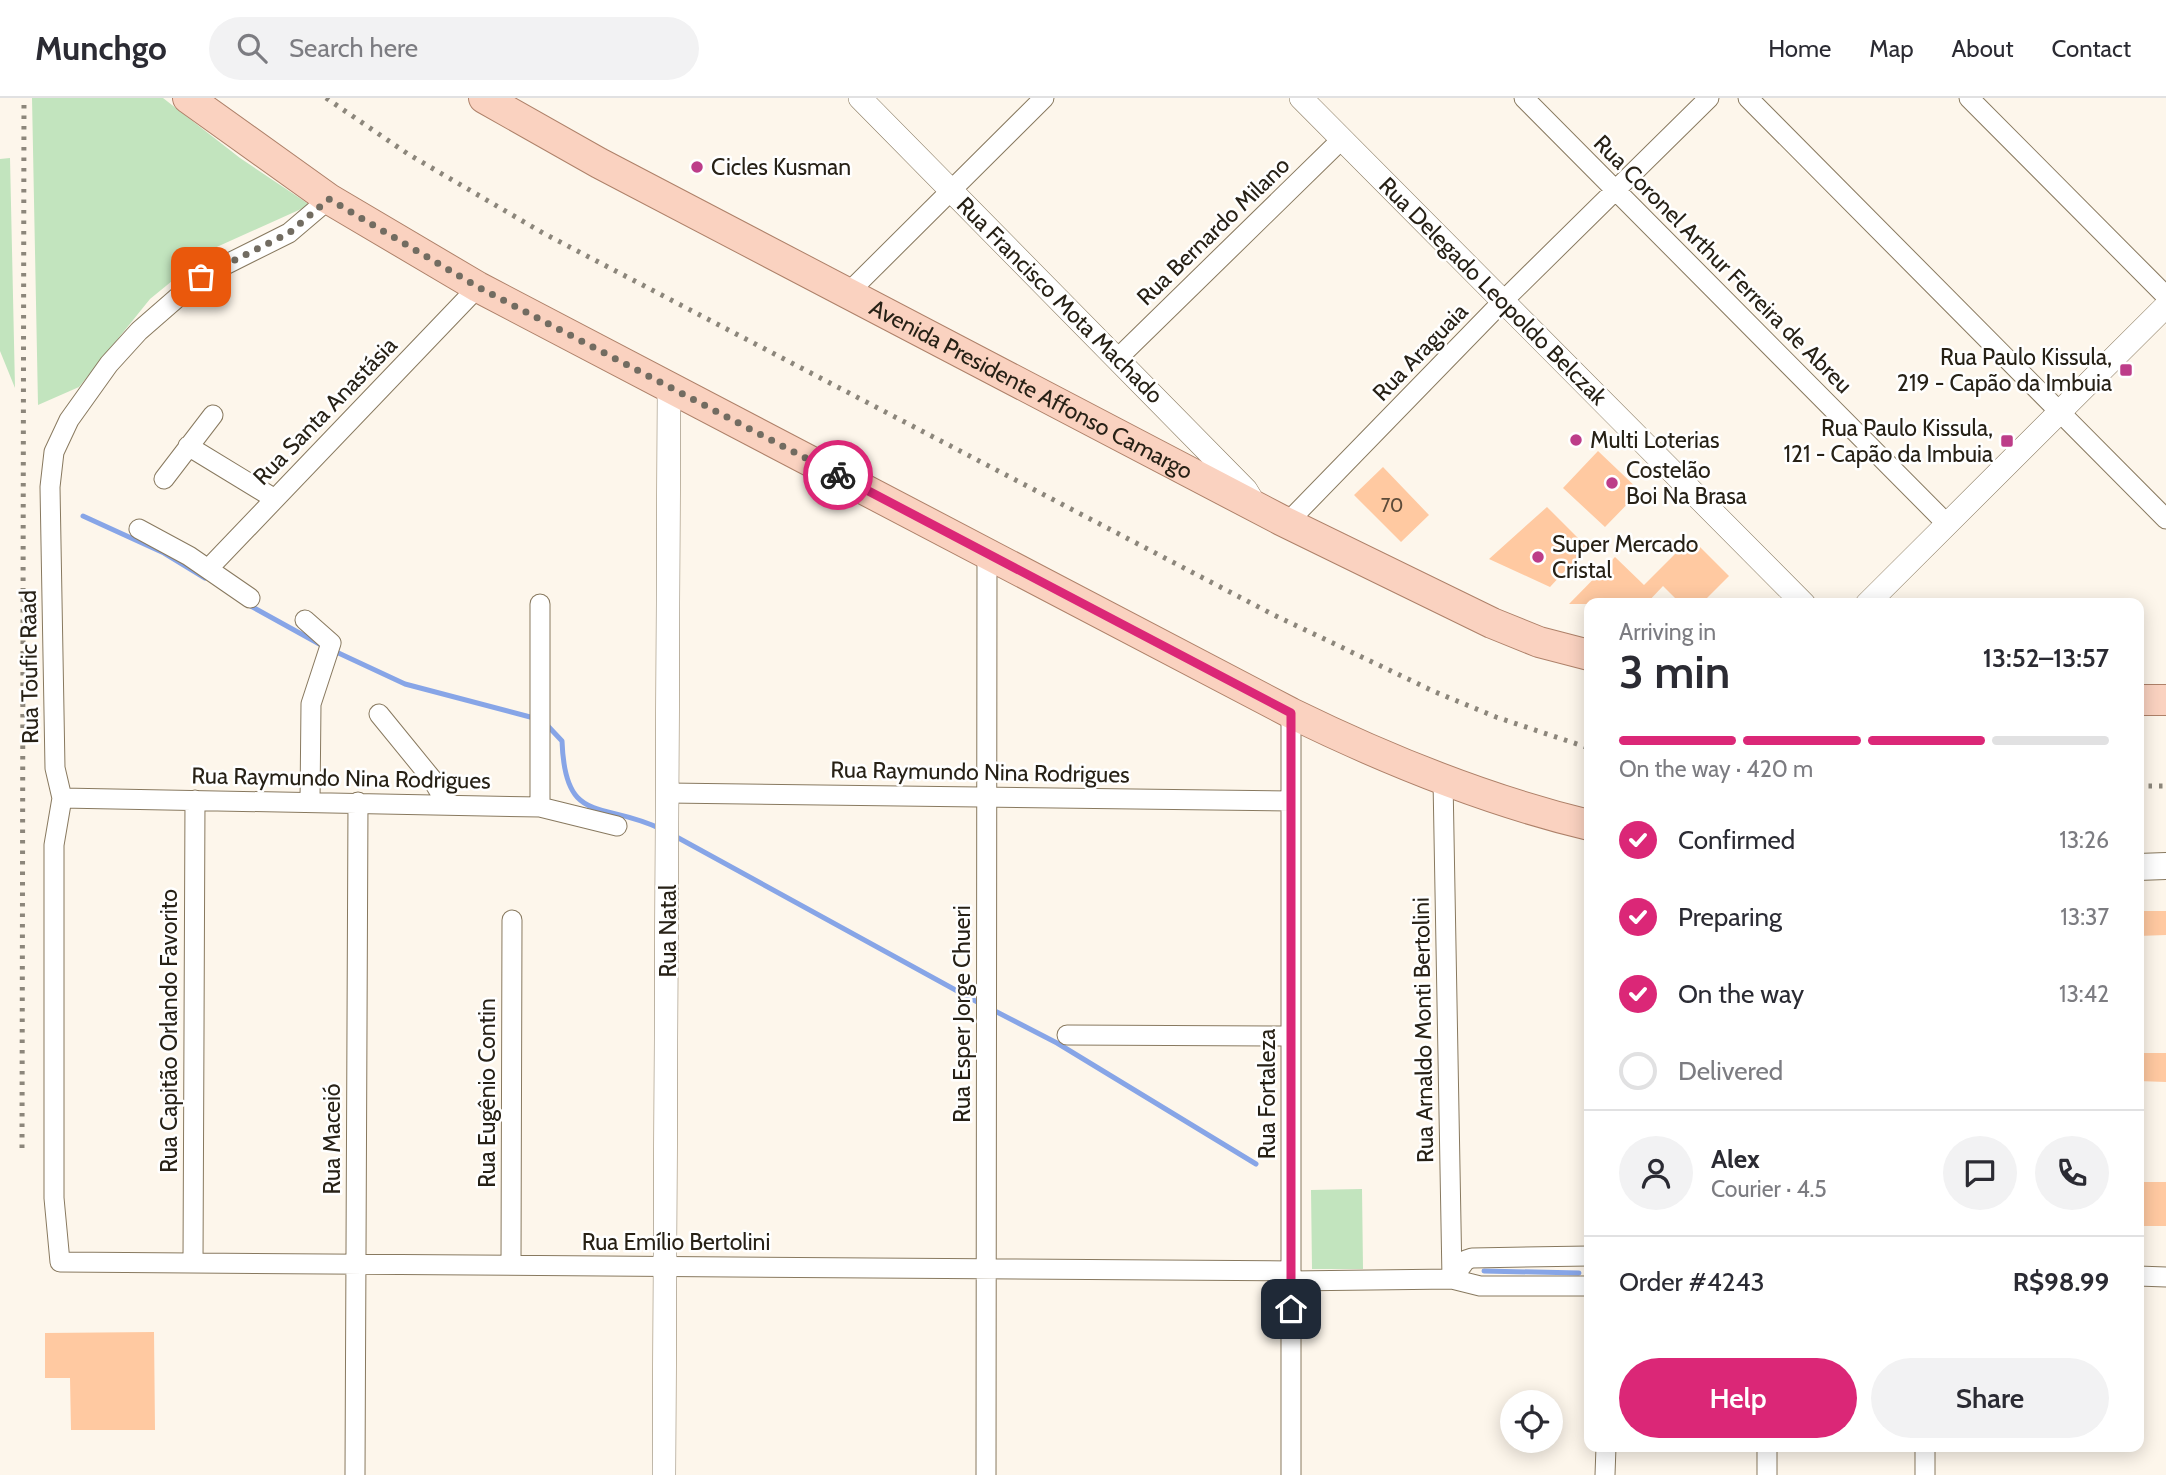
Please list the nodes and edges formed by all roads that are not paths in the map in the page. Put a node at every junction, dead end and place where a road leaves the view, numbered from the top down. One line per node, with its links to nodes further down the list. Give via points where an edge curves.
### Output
1 (188, 98): 13 (main road)
2 (484, 98): 15 (main road, Avenida Presidente Affonso Camargo)
3 (860, 98): 11 (street, Rua Francisco Mota Machado)
4 (1044, 98): 11 (street)
5 (1301, 98): 10 (street, Rua Delegado Leopoldo Belczak)
6 (1524, 98): 12 (street, Rua Coronel Arthur Ferreira de Abreu)
7 (1709, 98): 12 (street, Rua Araguaia)
8 (1748, 98): 21 (street)
9 (1969, 98): 16 (street)
10 (1342, 139): 17 (street, Rua Delegado Leopoldo Belczak); 19 (street, Rua Bernardo Milano)
11 (952, 190): 15 (street); 19 (street, Rua Francisco Mota Machado)
12 (1615, 190): 17 (street, Rua Araguaia); 29 (street, Rua Coronel Arthur Ferreira de Abreu)
13 (329, 199): 14 (main road); 45 (street, Rua Toufic Raad, via 289,233 219,266 169,303 109,364 60,438 50,487 55,768)
14 (478, 287): 20 (main road); 25 (street, Rua Santa Anastásia)
15 (849, 292): 26 (main road, Avenida Presidente Affonso Camargo)
16 (2166, 296)
17 (1503, 301): 28 (street, Rua Araguaia); 34 (street, Rua Delegado Leopoldo Belczak)
18 (2166, 306): 21 (street)
19 (1118, 357): 26 (street, Rua Francisco Mota Machado, via 1246,490)
20 (669, 386): 31 (main road); 50 (street, Rua Natal)
21 (2059, 412): 27 (street); 29 (street)
22 (213, 415): 23 (street)
23 (188, 446): 24 (street); 25 (street)
24 (164, 479)
25 (275, 499): 32 (street, Rua Santa Anastásia)
26 (1256, 506): 28 (main road, Avenida Presidente Affonso Camargo)
27 (2166, 519)
28 (1287, 523): 38 (main road, Avenida Presidente Affonso Camargo, via 1492,623)
29 (1947, 524): 35 (street)
30 (139, 528): 32 (street)
31 (986, 553): 41 (main road); 44 (street, Rua Esper Jorge Chueri)
32 (208, 569): 33 (street)
33 (250, 597)
34 (1798, 598)
35 (1873, 598)
36 (540, 604): 52 (street)
37 (305, 620): 48 (street, via 328,652 312,704)
38 (1584, 654)
39 (2144, 700): 40 (main road)
40 (2166, 700)
41 (1291, 713): 43 (main road); 47 (street, Rua Fortaleza)
42 (379, 714): 51 (street)
43 (1443, 780): 53 (main road); 70 (street, Rua Arnaldo Monti Bertolini)
44 (986, 797): 47 (street, Rua Raymundo Nina Rodrigues); 50 (street, Rua Raymundo Nina Rodrigues); 66 (street, Rua Esper Jorge Chueri)
45 (62, 798): 46 (street, Rua Raymundo Nina Rodrigues); 61 (street, Rua Toufic Raad, via 53,866 54,1198)
46 (195, 800): 48 (street, Rua Raymundo Nina Rodrigues); 62 (street, Rua Capitão Orlando Favorito)
47 (1291, 801): 59 (street, Rua Fortaleza)
48 (310, 802): 49 (street, Rua Raymundo Nina Rodrigues)
49 (358, 802): 51 (street, Rua Raymundo Nina Rodrigues); 63 (street, Rua Maceió)
50 (668, 803): 65 (street, Rua Natal)
51 (447, 804): 52 (street, Rua Raymundo Nina Rodrigues)
52 (540, 807): 54 (street, Rua Raymundo Nina Rodrigues)
53 (1584, 824)
54 (617, 826)
55 (2166, 866): 56 (main road)
56 (2144, 867)
57 (512, 920): 64 (street, Rua Eugênio Contin)
58 (1067, 1035): 59 (street)
59 (1291, 1036): 67 (street, Rua Fortaleza)
60 (1584, 1256): 70 (street, via 1472,1258)
61 (60, 1262): 62 (street, Rua Emílio Bertolini)
62 (192, 1263): 63 (street, Rua Emílio Bertolini)
63 (356, 1264): 64 (street, Rua Emílio Bertolini); 75 (street, Rua Maceió)
64 (511, 1265): 65 (street, Rua Emílio Bertolini)
65 (667, 1267): 66 (street, Rua Emílio Bertolini); 76 (street, Rua Natal)
66 (986, 1269): 67 (street, Rua Emílio Bertolini); 77 (street, Rua Esper Jorge Chueri)
67 (1291, 1276): 70 (street, Rua Emílio Bertolini); 78 (street, Rua Fortaleza)
68 (2144, 1276): 69 (street)
69 (2166, 1277)
70 (1452, 1279): 71 (street, Rua Emílio Bertolini, via 1480,1286)
71 (1584, 1286)
72 (1605, 1452): 79 (street)
73 (1767, 1452): 80 (street)
74 (1925, 1452): 81 (street)
75 (355, 1475)
76 (664, 1475)
77 (986, 1475)
78 (1291, 1475)
79 (1605, 1475)
80 (1767, 1475)
81 (1925, 1475)

